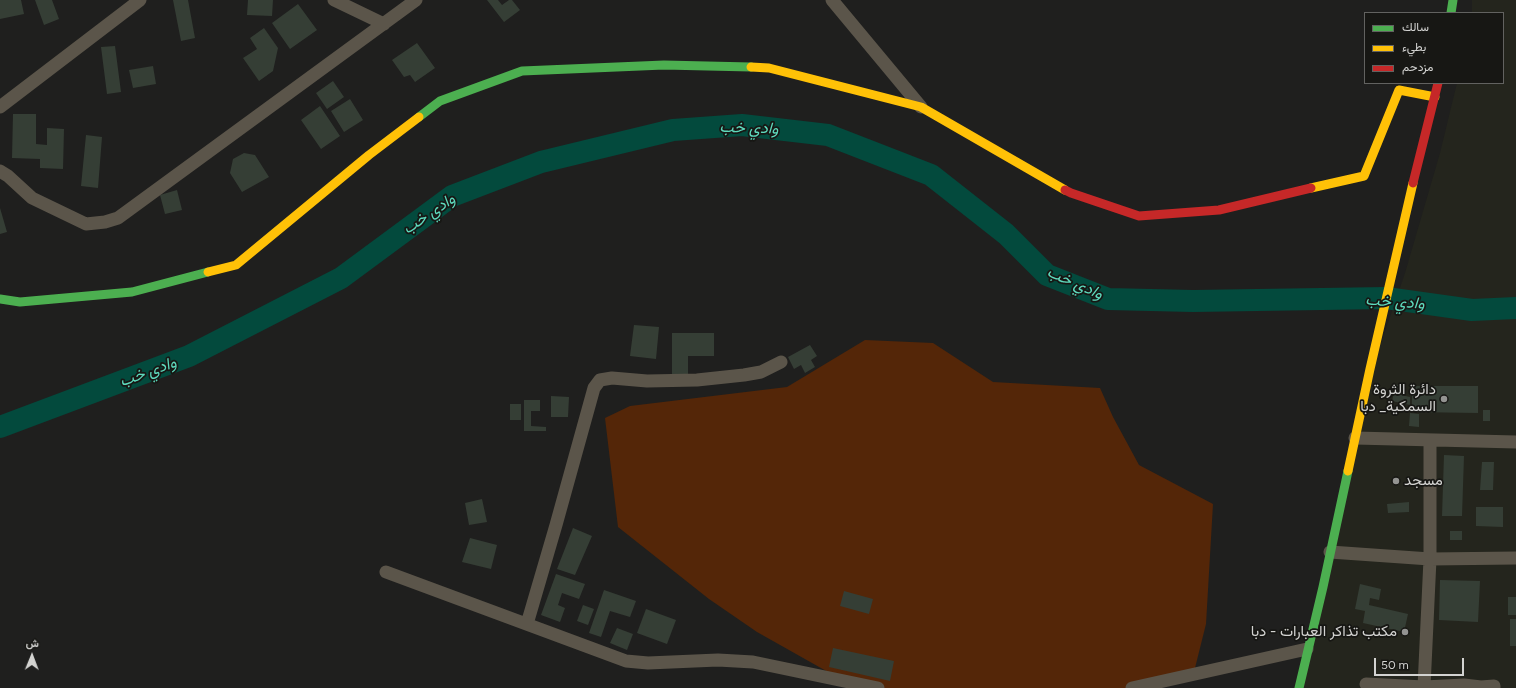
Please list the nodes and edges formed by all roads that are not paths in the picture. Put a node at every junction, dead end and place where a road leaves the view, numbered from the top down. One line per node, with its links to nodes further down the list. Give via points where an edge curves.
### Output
1 (140, 0): 10 (street)
2 (334, 0): 7 (street)
3 (416, 0): 7 (street)
4 (832, 0): 11 (street)
5 (1453, 0): 6 (street)
6 (1451, 12)
7 (384, 24): 12 (street, via 118,218 86,224 32,198)
8 (1438, 84): 9 (street)
9 (1435, 97): 11 (street, via 1399,90 1364,176 1219,210 1139,216 1071,193); 15 (street)
10 (0, 107)
11 (921, 108): 13 (street, via 769,68 664,65 522,71 440,101 369,155 236,265 132,292 20,302)
12 (0, 171)
13 (0, 299)
14 (781, 362): 22 (street, via 761,372 697,380 600,380 594,388)
15 (1355, 438): 16 (street); 18 (street)
16 (1430, 440): 17 (street); 20 (street)
17 (1516, 442)
18 (1330, 552): 20 (street); 23 (street)
19 (1516, 558): 20 (street)
20 (1430, 559): 25 (street)
21 (386, 572): 22 (street)
22 (527, 624): 26 (street, via 626,661 753,662)
23 (1307, 649): 27 (street); 28 (street)
24 (1366, 684): 25 (street)
25 (1424, 687): 29 (street, via 1464,685)
26 (878, 688)
27 (1132, 688)
28 (1299, 688)
29 (1494, 688)

